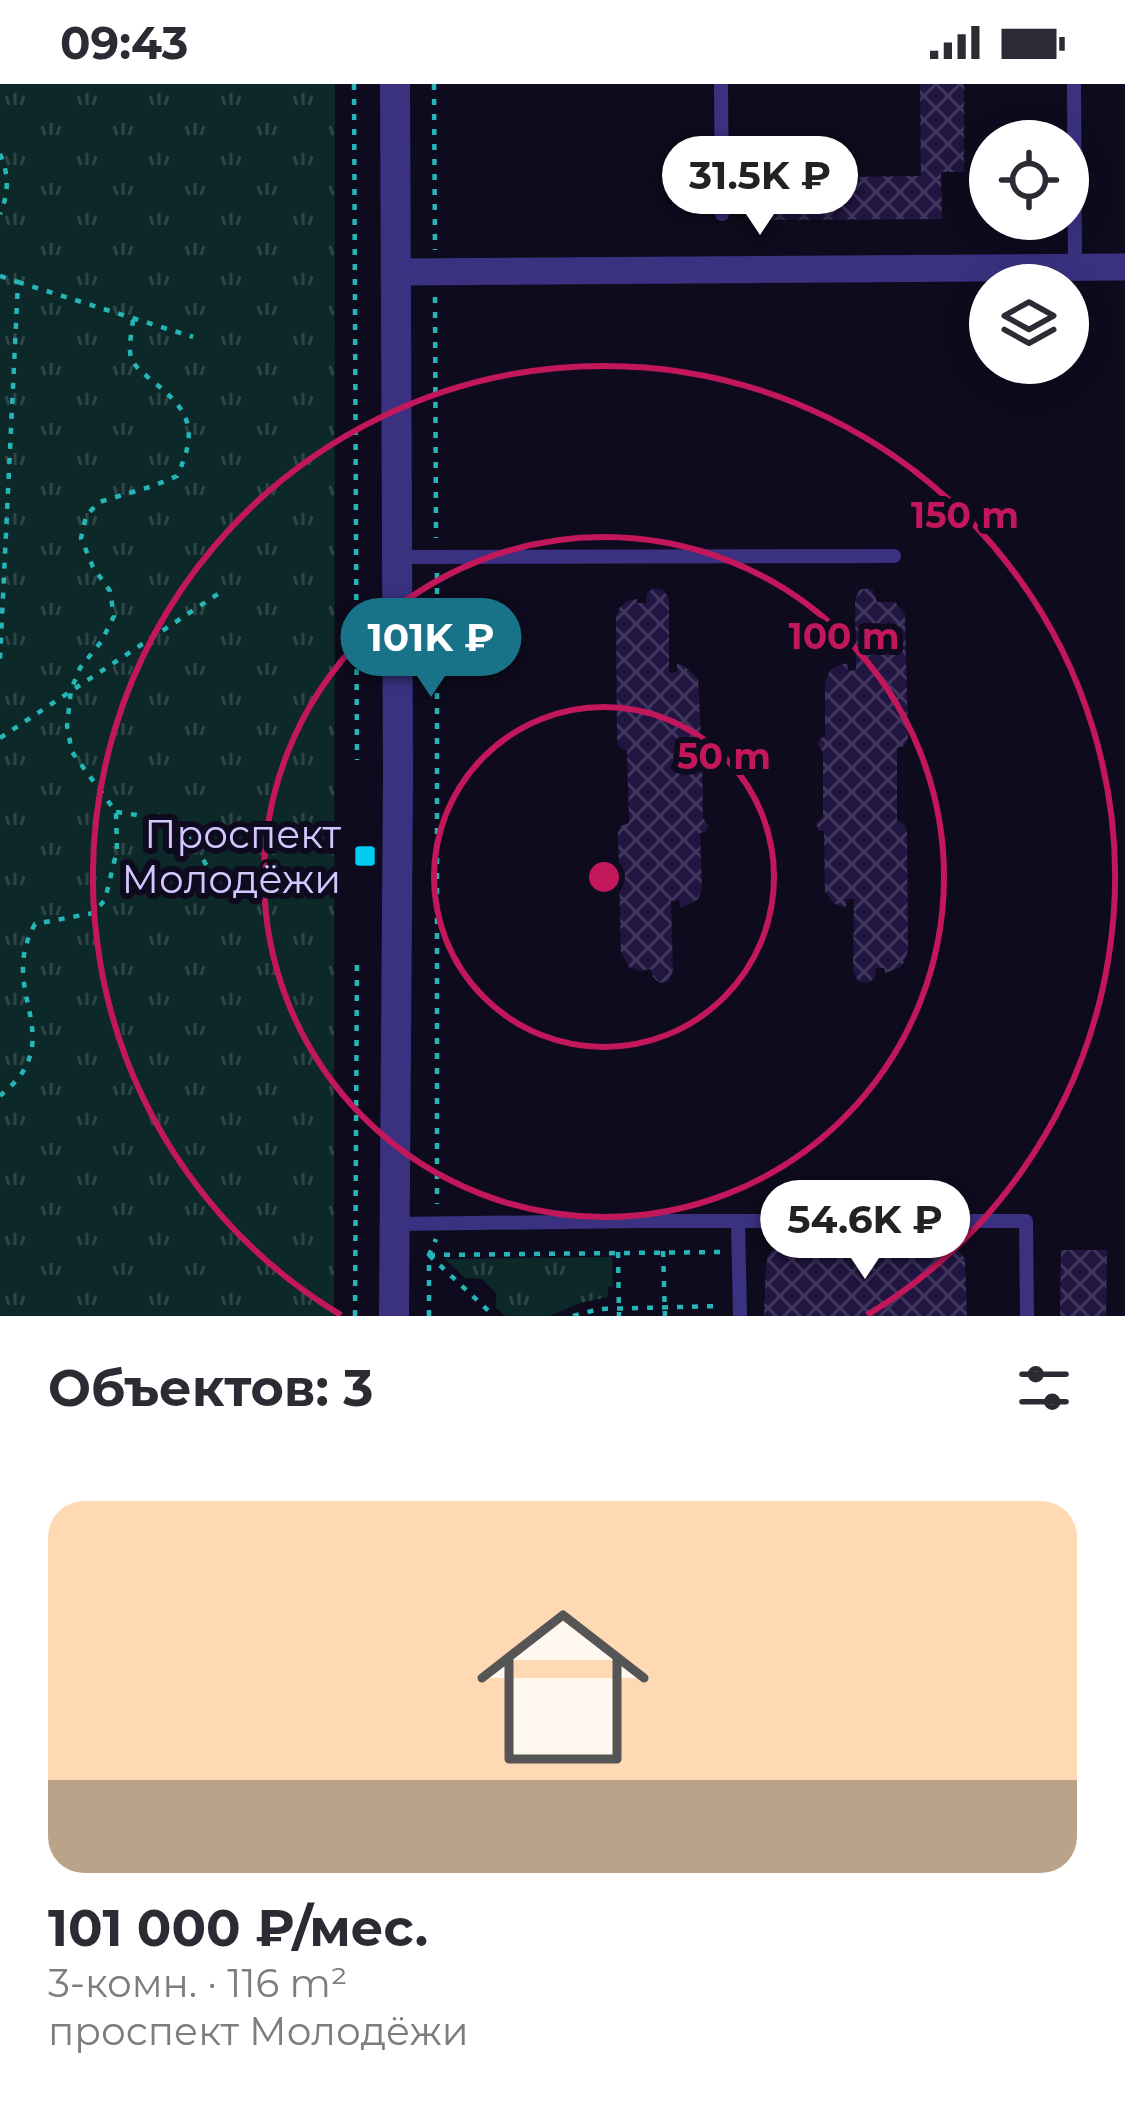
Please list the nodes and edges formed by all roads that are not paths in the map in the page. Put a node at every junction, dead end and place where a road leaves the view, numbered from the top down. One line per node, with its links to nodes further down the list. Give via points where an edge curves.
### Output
1 (395, 84): 9 (street)
2 (721, 84): 4 (lane)
3 (1074, 84): 5 (lane)
4 (722, 214)
5 (1075, 264)
6 (1125, 267): 7 (street)
7 (1089, 268)
8 (969, 269): 9 (street)
9 (396, 272): 11 (street)
10 (894, 556): 11 (lane)
11 (397, 557): 13 (street)
12 (738, 1222): 13 (lane); 15 (lane); 16 (lane, via 1026,1221)
13 (396, 1224): 14 (street)
14 (394, 1316)
15 (740, 1316)
16 (1028, 1316)

